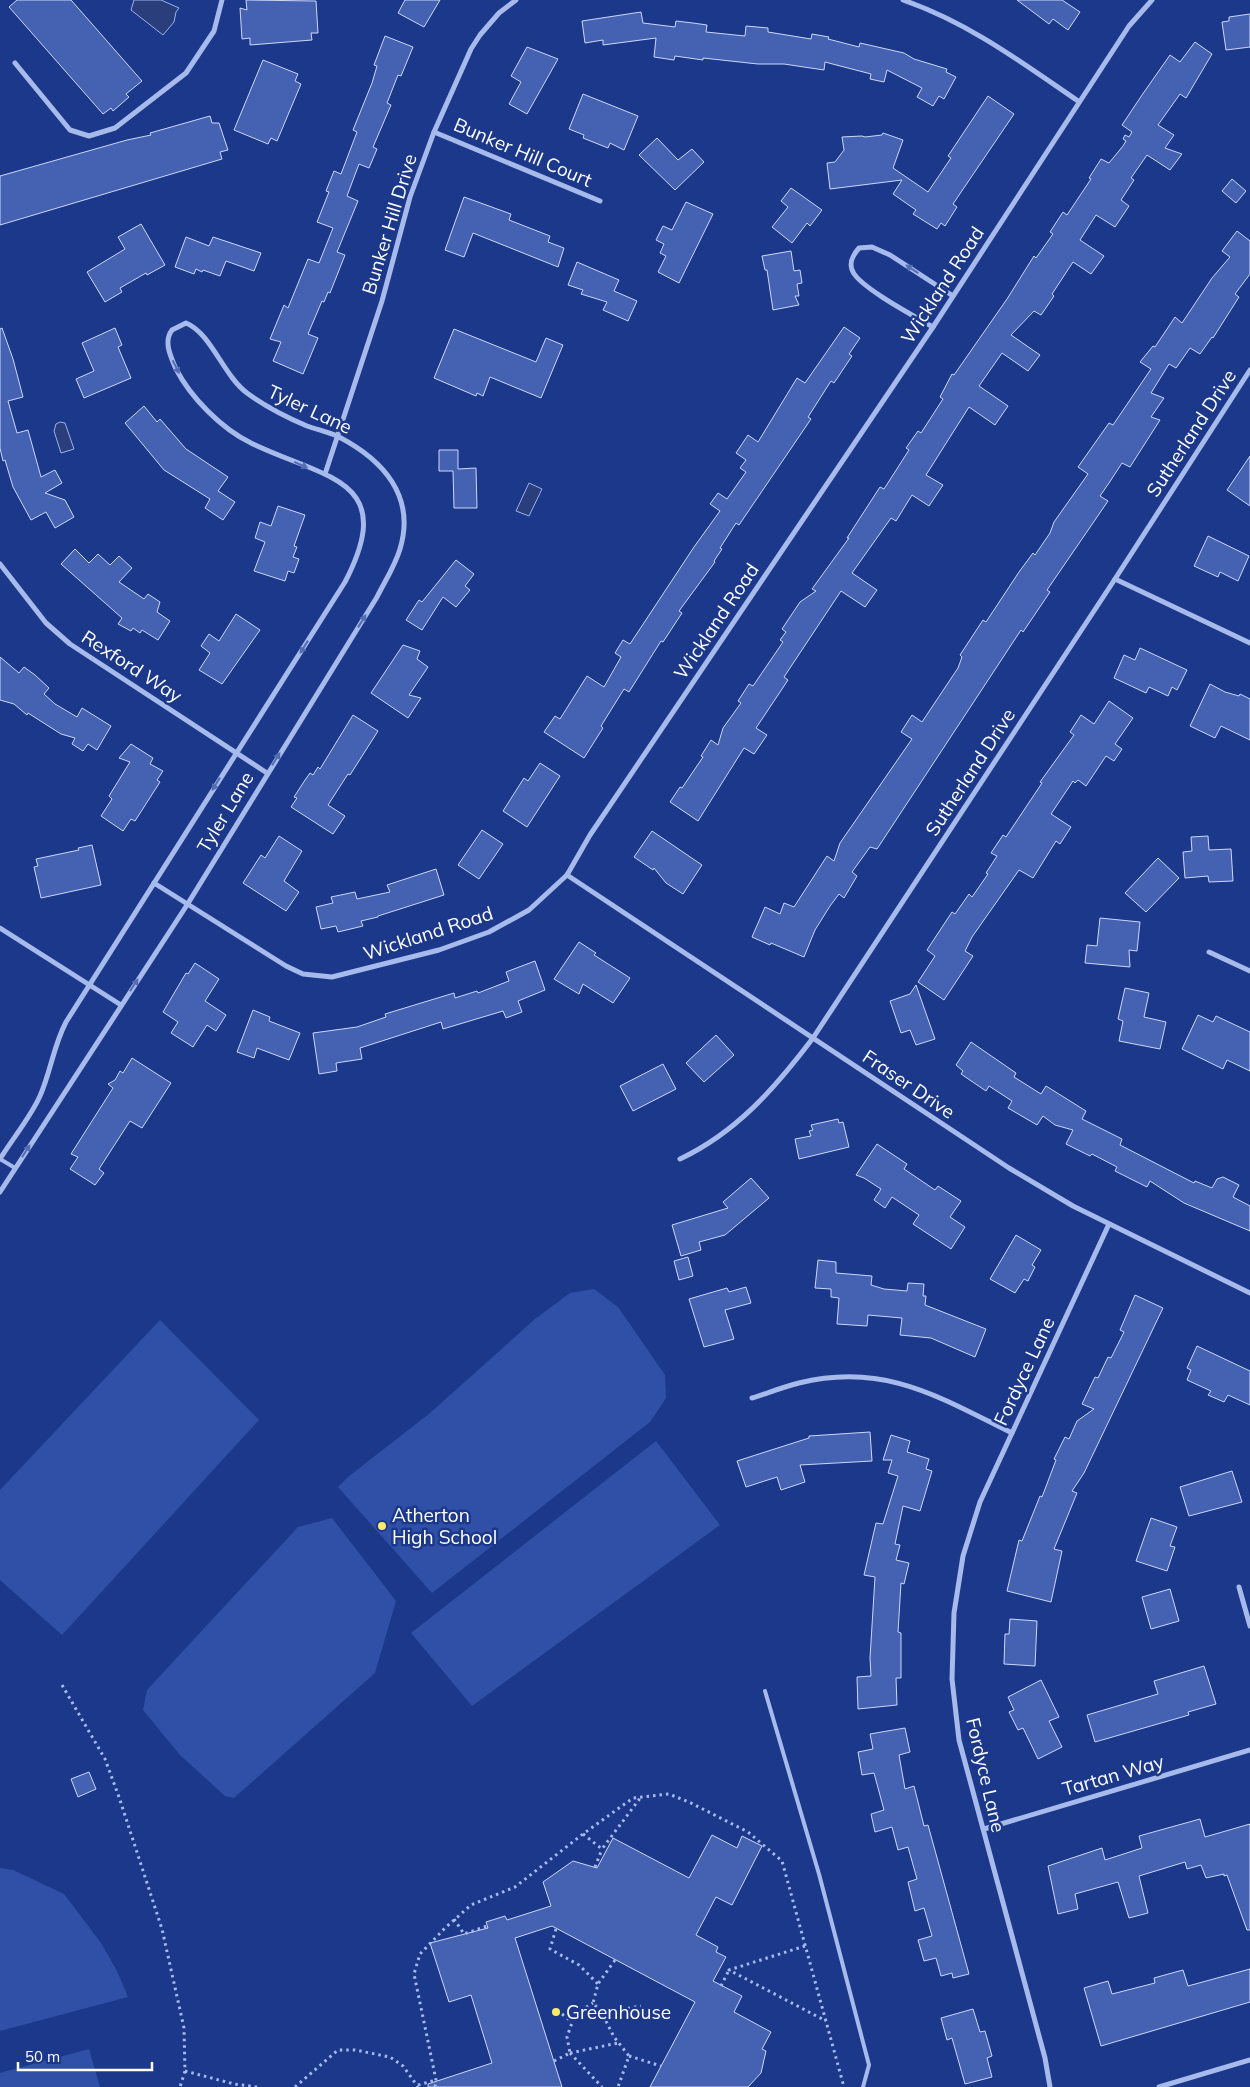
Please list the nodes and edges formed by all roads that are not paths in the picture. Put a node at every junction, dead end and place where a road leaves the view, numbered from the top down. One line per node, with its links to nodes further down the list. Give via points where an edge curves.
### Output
1 (222, 0): 5 (street, via 214,31 186,73 115,128 89,136 70,130)
2 (516, 0): 7 (street, Bunker Hill Drive, via 480,34)
3 (903, 0): 6 (street, via 954,20 989,40)
4 (1152, 0): 6 (street, Wickland Road, via 1129,26)
5 (15, 63)
6 (1078, 101): 9 (street, Wickland Road)
7 (434, 132): 8 (street, Bunker Hill Court); 12 (street, Bunker Hill Drive, via 410,196 388,282)
8 (600, 201)
9 (953, 296): 10 (street, Wickland Road); 10 (street, one-way to 10, via 872,247 858,248 854,254 850,264 853,273 865,285)
10 (933, 327): 19 (street, Wickland Road, via 590,835)
11 (1250, 370): 15 (street, Sutherland Drive)
12 (338, 436): 13 (street, Bunker Hill Drive); 13 (street, Tyler Lane, one-way to 13, via 284,415 242,389 194,327 186,323 170,331 169,353 178,371 198,399 223,425 249,442); 18 (street, Tyler Lane, one-way to 12, via 377,597 392,569 404,533 402,501 396,485 382,466)
13 (325, 474): 17 (street, Tyler Lane, one-way to 17, via 350,489 364,515 355,563)
14 (0, 564): 17 (street, Rexford Way, via 46,623 70,644)
15 (1115, 579): 16 (street); 27 (street, Sutherland Drive)
16 (1250, 643)
17 (236, 752): 18 (street, Rexford Way); 20 (street, Tyler Lane, one-way to 20)
18 (267, 772): 21 (street, Tyler Lane)
19 (567, 875): 21 (street, Wickland Road, via 529,910 489,932 439,950 332,977 303,974 286,966); 27 (street, Fraser Drive)
20 (154, 883): 21 (street, Wickland Road); 25 (street, Tyler Lane)
21 (187, 904): 26 (street, Tyler Lane, one-way to 21)
22 (0, 928): 25 (street)
23 (1209, 952): 24 (street)
24 (1250, 971)
25 (89, 985): 26 (street); 28 (street, Tyler Lane, via 56,1040 39,1098)
26 (120, 1005): 30 (street, Tyler Lane, one-way to 26)
27 (812, 1038): 29 (street, Sutherland Drive, via 783,1077 751,1111 703,1148); 32 (street, Fraser Drive, via 1009,1168)
28 (0, 1159): 30 (lane)
29 (680, 1159)
30 (15, 1168): 31 (street, Tyler Lane)
31 (0, 1192)
32 (1109, 1224): 33 (street, Fraser Drive); 35 (street, Fordyce Lane)
33 (1250, 1293)
34 (752, 1398): 35 (street, via 800,1383 844,1377 872,1378 925,1390)
35 (1012, 1432): 40 (street, Fordyce Lane, via 970,1530 954,1612 952,1678 959,1740)
36 (1238, 1587): 37 (street)
37 (1250, 1626)
38 (765, 1691): 42 (lane, via 819,1874 869,2065)
39 (1250, 1750): 40 (street, Tartan Way)
40 (984, 1829): 43 (street, Fordyce Lane)
41 (1250, 2060): 44 (street)
42 (863, 2087)
43 (1050, 2087)
44 (1159, 2087)

